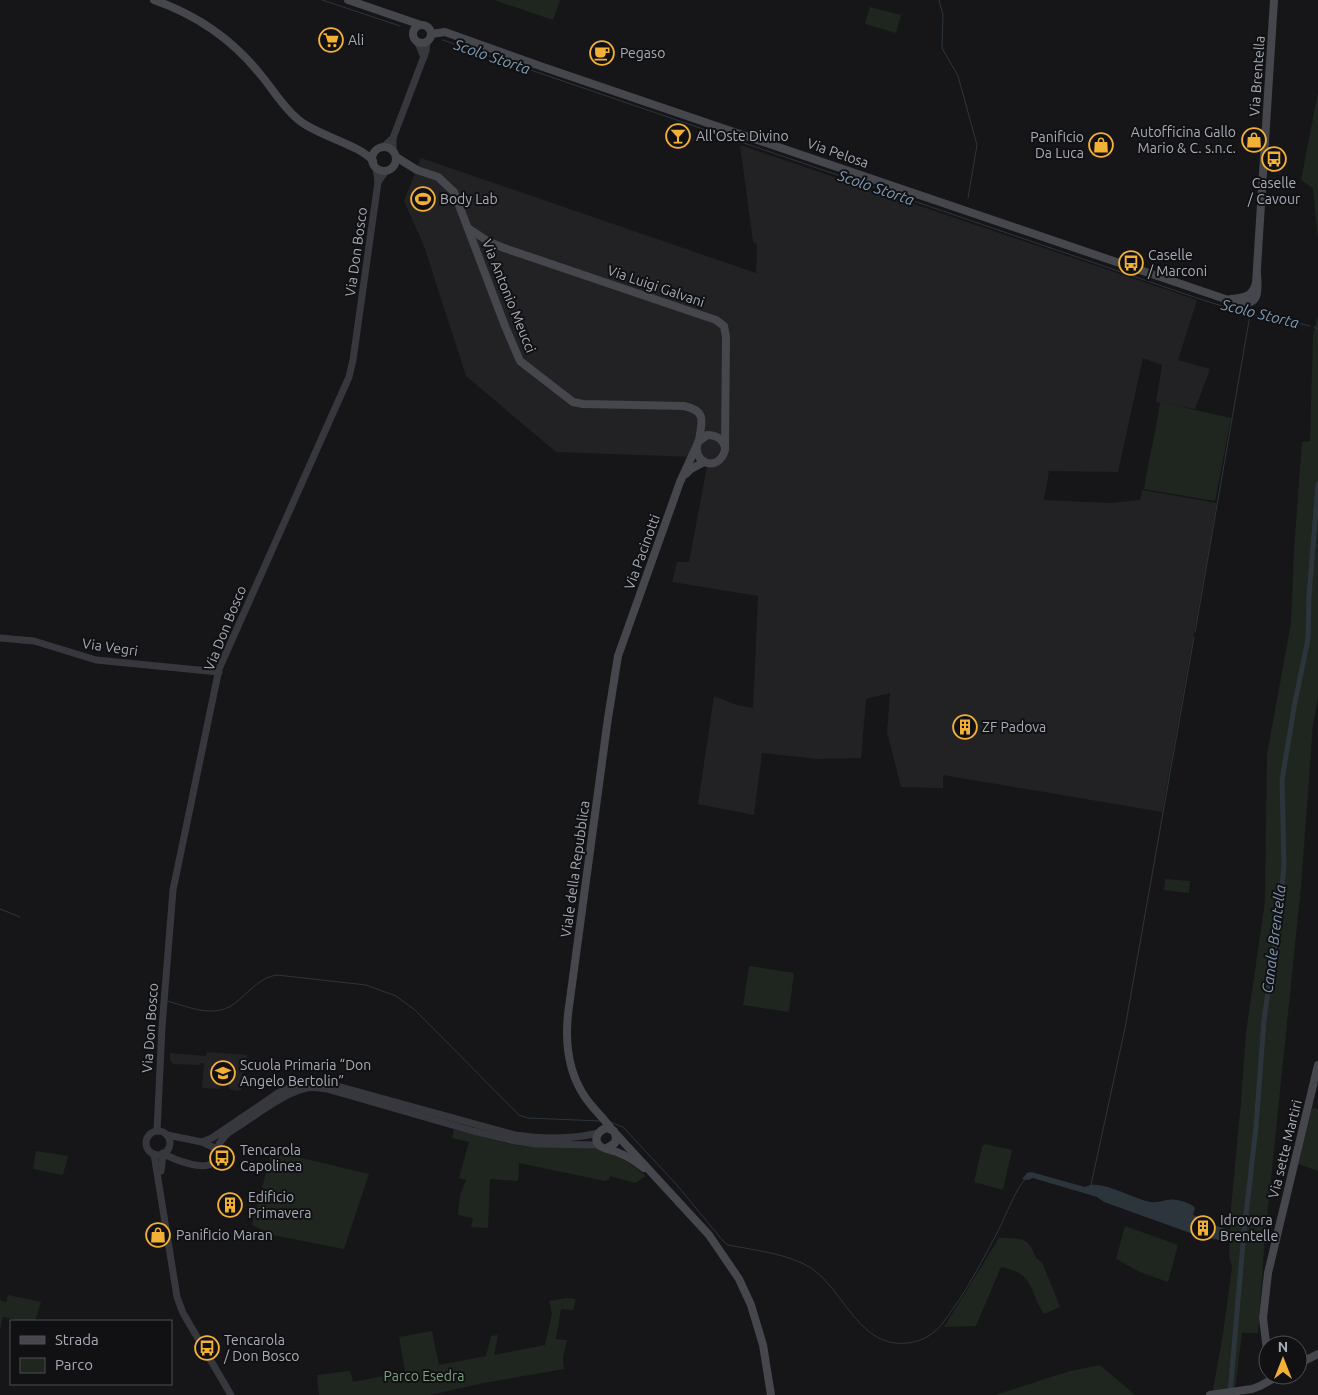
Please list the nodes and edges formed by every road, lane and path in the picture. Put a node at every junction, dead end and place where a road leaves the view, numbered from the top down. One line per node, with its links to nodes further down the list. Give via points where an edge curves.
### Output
1 (154, 0): 13 (main road, via 202,21 249,61 299,120 317,132)
2 (348, 0): 4 (main road)
3 (1274, 0): 20 (main road, Via Brentella)
4 (406, 20): 5 (main road); 6 (main road)
5 (421, 25): 6 (main road); 7 (main road, via 427,27)
6 (413, 32): 9 (main road)
7 (431, 34): 8 (main road); 20 (main road, Via Pelosa, via 445,32 1224,298 1251,294)
8 (427, 42): 9 (main road); 10 (street, Via Don Bosco)
9 (418, 43): 10 (street)
10 (424, 57): 11 (street, Via Don Bosco)
11 (393, 138): 12 (street, Via Don Bosco); 14 (street, Via Don Bosco)
12 (379, 149): 13 (main road); 14 (main road); 15 (main road, Via Don Bosco)
13 (362, 152): 15 (main road)
14 (395, 153): 16 (main road, Via Antonio Meucci); 17 (main road, Via Don Bosco)
15 (374, 165): 17 (main road); 18 (street, Via Don Bosco)
16 (412, 168): 17 (main road, Via Antonio Meucci); 19 (main road, Via Antonio Meucci, via 438,177 447,184 454,192)
17 (390, 169): 18 (street, Via Don Bosco)
18 (378, 182): 27 (street, Via Don Bosco, via 354,360)
19 (468, 228): 21 (main road, Via Antonio Meucci, via 520,361 573,402 692,408 701,415); 22 (main road, Via Luigi Galvani, via 504,248 716,320 724,326)
20 (1257, 273)
21 (698, 442): 22 (main road, via 707,436 716,436); 23 (main road, via 698,456); 24 (main road)
22 (724, 447): 23 (main road, via 720,460)
23 (704, 462): 24 (main road, via 691,469)
24 (680, 482): 25 (main road, Via Pacinotti)
25 (626, 630): 29 (main road, Viale della Repubblica, via 618,656 608,718 566,1032 577,1084)
26 (0, 638): 27 (street, Via Vegri, via 34,641 96,660)
27 (219, 672): 30 (street, Via Don Bosco, via 173,890)
28 (1318, 1065): 41 (main road, Via sette Martiri, via 1268,1274 1263,1318)
29 (601, 1119): 31 (main road, Viale della Repubblica); 32 (main road, Viale della Repubblica)
30 (156, 1131): 33 (street); 38 (street, Via Don Bosco, via 146,1142)
31 (598, 1132): 32 (main road, via 607,1128); 34 (street, via 558,1138 515,1135 318,1081 302,1082 278,1093); 35 (main road, Viale della Repubblica, via 596,1139)
32 (614, 1132): 35 (main road, via 615,1143); 40 (main road, Viale della Repubblica)
33 (167, 1135): 34 (street); 37 (street, via 170,1145)
34 (202, 1142): 36 (street)
35 (603, 1147): 36 (street, Viale della Repubblica, via 514,1141 317,1087 304,1088 283,1098 228,1133); 40 (main road, Viale della Repubblica, via 625,1155)
36 (217, 1148): 37 (street, Viale della Repubblica, via 215,1160 204,1166 177,1161)
37 (163, 1153): 38 (street); 39 (street)
38 (154, 1154): 43 (street, Via Don Bosco, via 177,1297)
39 (161, 1171)
40 (650, 1172): 44 (main road, Viale della Repubblica, via 709,1235 739,1279 763,1344)
41 (1265, 1335)
42 (1262, 1385): 45 (main road)
43 (231, 1395)
44 (770, 1395)
45 (1210, 1395)

